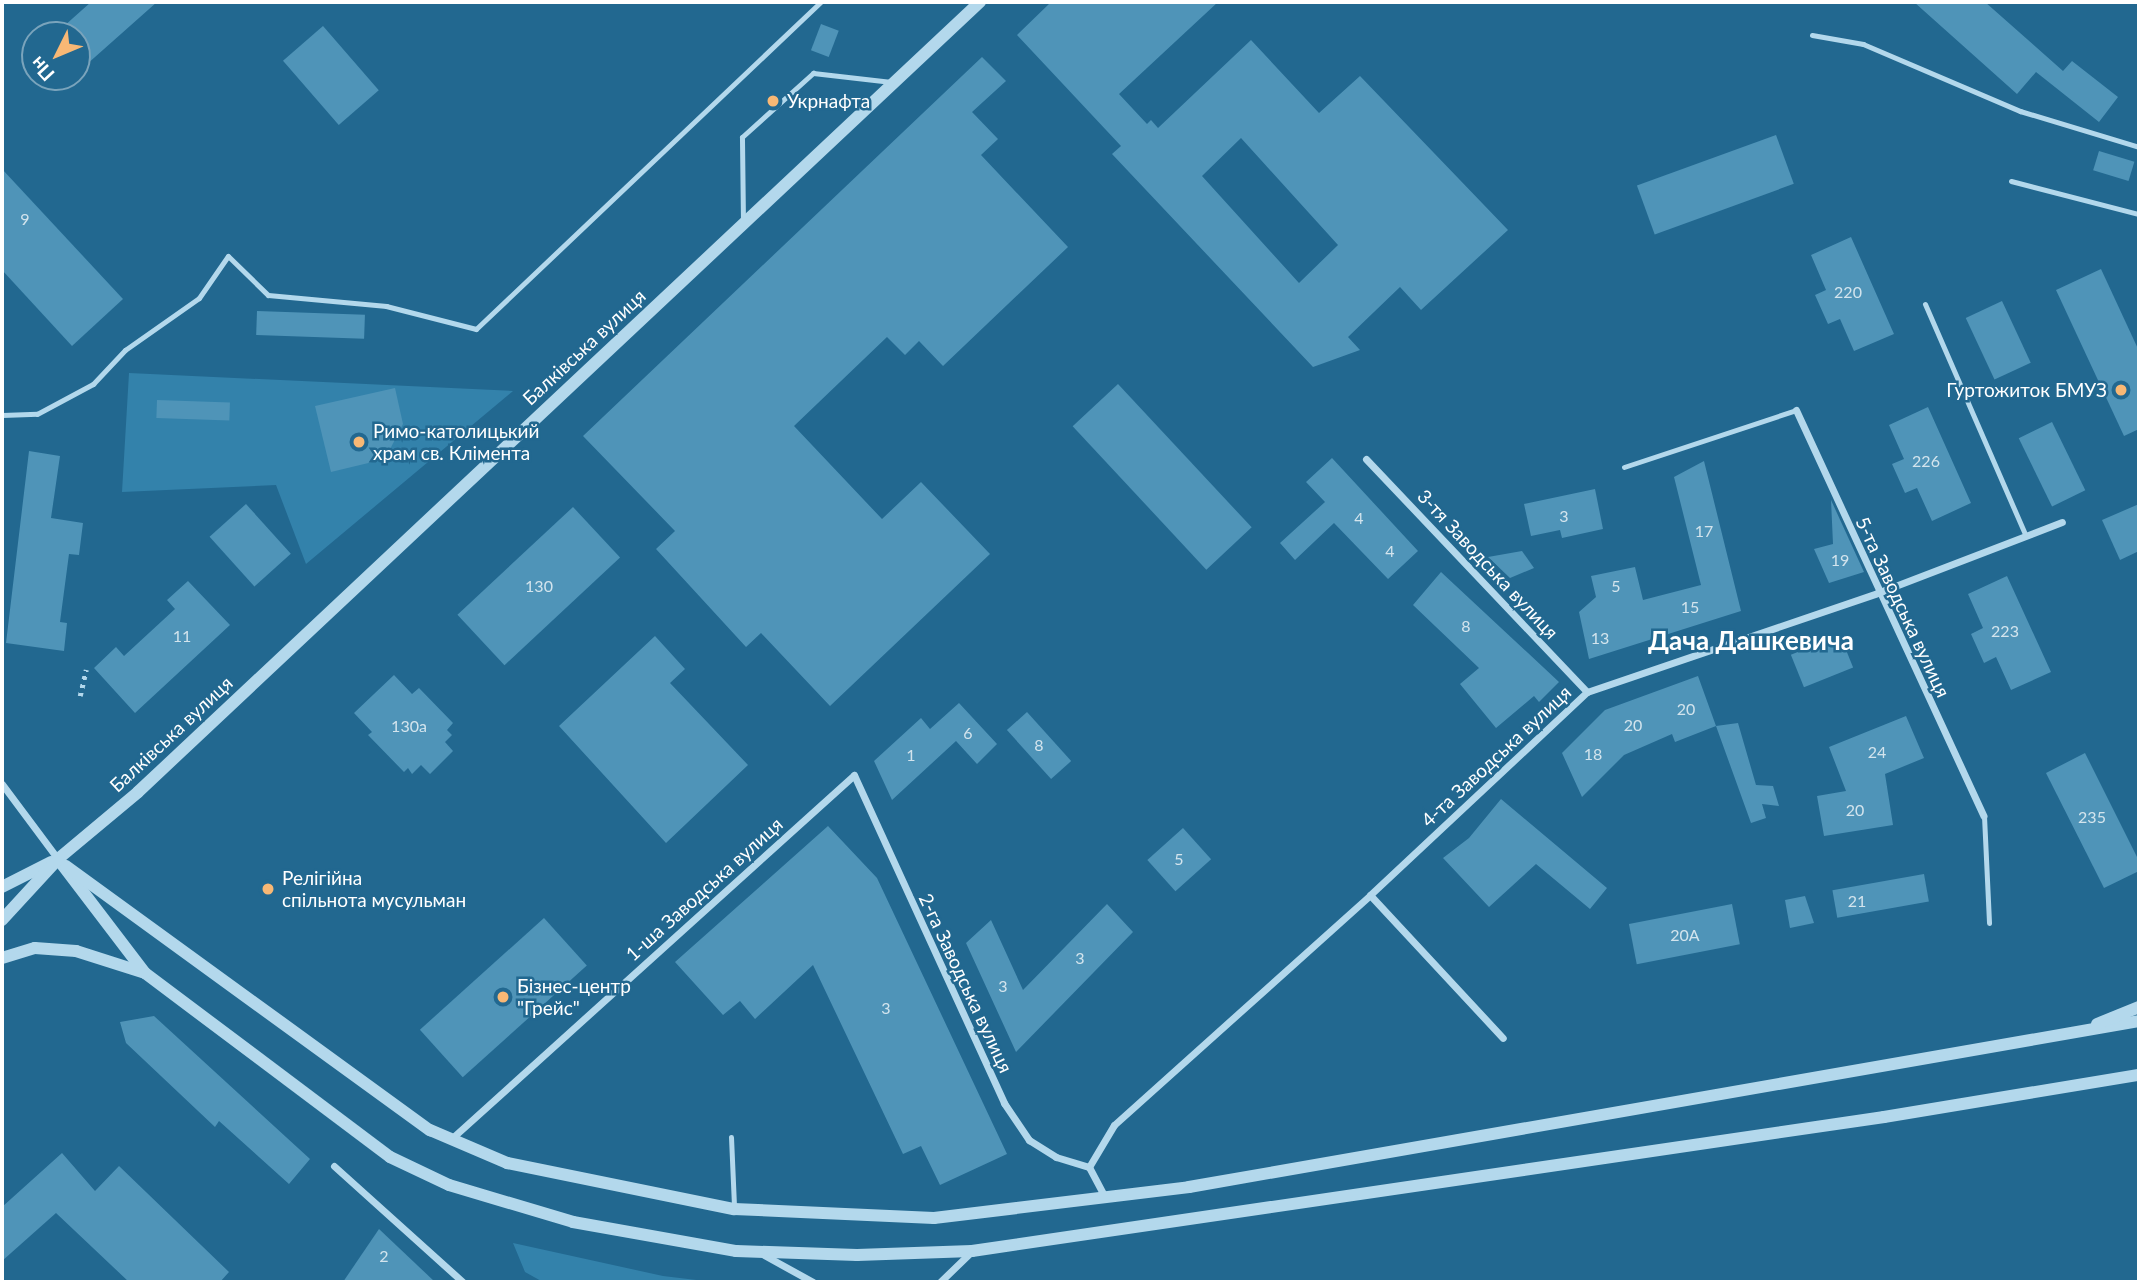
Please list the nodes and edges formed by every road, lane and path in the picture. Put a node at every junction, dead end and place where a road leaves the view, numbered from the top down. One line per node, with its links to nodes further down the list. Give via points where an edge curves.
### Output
1 (821, 2): 11 (lane, via 476,329 386,306 268,295 229,256 199,298 125,350 93,384 37,414)
2 (980, 2): 4 (street, Балківська вулиця)
3 (1812, 35): 5 (lane, via 1863,44 2020,111)
4 (894, 82): 8 (street, Балківська вулиця); 8 (lane, via 813,73 742,137)
5 (2139, 147)
6 (2011, 181): 7 (lane)
7 (2139, 214)
8 (743, 225): 23 (street, Балківська вулиця, via 138,792)
9 (1925, 304): 15 (lane)
10 (1796, 410): 13 (lane); 16 (street, 5-та Заводська вулиця)
11 (2, 415)
12 (1366, 459): 18 (street, 3-тя Заводська вулиця)
13 (1624, 467)
14 (2062, 522): 15 (street, 4-та Заводська вулиця)
15 (2026, 537): 16 (street, 4-та Заводська вулиця)
16 (1877, 593): 18 (street, 4-та Заводська вулиця); 22 (street, 5-та Заводська вулиця)
17 (86, 670): 19 (path)
18 (1587, 692): 25 (street, 4-та Заводська вулиця)
19 (80, 696)
20 (854, 775): 36 (street, 1-ша Заводська вулиця); 38 (street, 2-га Заводська вулиця, via 1004,1103 1029,1140 1056,1157)
21 (2, 784): 23 (street)
22 (1984, 816): 27 (lane)
23 (58, 859): 24 (street, Балківська вулиця); 26 (street, Балківська вулиця); 29 (street); 36 (street, via 169,936 341,1068)
24 (2, 887)
25 (1370, 895): 33 (street); 38 (street, 4-та Заводська вулиця, via 1114,1125)
26 (2, 920)
27 (1989, 923)
28 (2, 958): 29 (street, via 35,948 76,951)
29 (145, 973): 41 (street, via 335,1120 390,1157 440,1181 584,1224 655,1239)
30 (2139, 1007): 32 (street)
31 (2139, 1021): 32 (street)
32 (2068, 1036): 39 (street, via 1189,1187)
33 (1503, 1038)
34 (2139, 1075): 42 (street, via 1871,1119)
35 (731, 1137): 40 (lane)
36 (451, 1139): 40 (street, via 507,1163)
37 (334, 1166): 43 (street)
38 (1088, 1167): 39 (street)
39 (1105, 1197): 40 (street, via 934,1218)
40 (734, 1209)
41 (757, 1251): 42 (street, via 857,1255); 44 (street)
42 (972, 1251): 45 (street)
43 (463, 1282)
44 (813, 1282)
45 (940, 1282)

